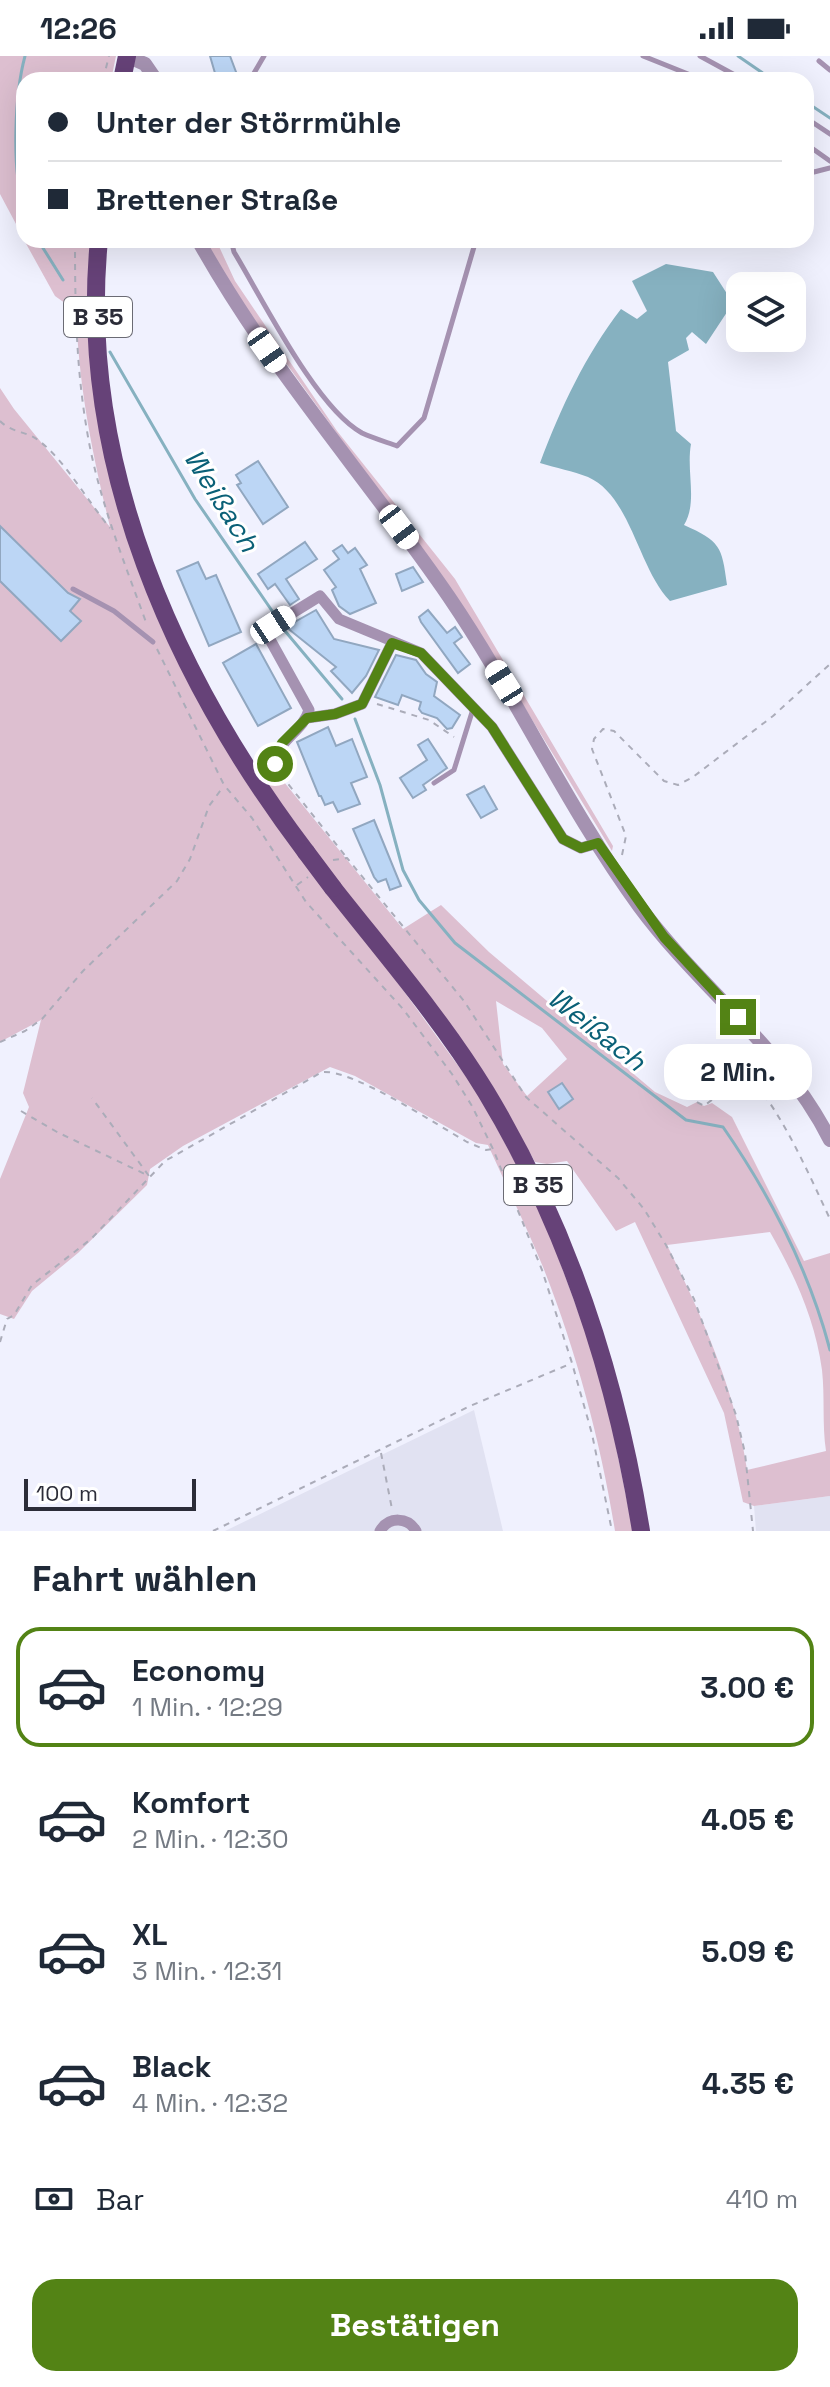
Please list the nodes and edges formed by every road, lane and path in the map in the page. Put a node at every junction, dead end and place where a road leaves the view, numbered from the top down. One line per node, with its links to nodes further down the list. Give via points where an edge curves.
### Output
1 (643, 56): 7 (lane)
2 (700, 56): 8 (lane)
3 (819, 61): 5 (lane)
4 (124, 66): 6 (street, via 145,64)
5 (830, 70)
6 (150, 72)
7 (683, 72)
8 (729, 72)
9 (75, 248): 15 (path, via 78,369 87,433)
10 (99, 248): 51 (main road, B 35, bridge, via 103,393 114,456 147,575 179,650 267,801 426,1006 485,1090 530,1169 599,1341)
11 (202, 248): 27 (street, via 231,300 302,401 450,598)
12 (233, 248): 13 (lane, via 337,413 361,432 397,446 424,418)
13 (474, 248)
14 (0, 421): 15 (path, via 9,430 37,438)
15 (111, 529): 17 (path)
16 (73, 589): 17 (lane, via 114,611)
17 (153, 642): 26 (path)
18 (392, 643): 20 (street); 21 (street, via 421,653); 22 (street, via 339,619 320,596 268,628 309,710)
19 (830, 664): 29 (path, via 773,716 678,785 664,781 614,731 599,731 592,749 626,836 622,855)
20 (364, 699): 22 (street, via 335,714); 23 (path, via 417,716)
21 (473, 708): 23 (lane); 27 (street, via 492,727 563,839 581,848)
22 (307, 718): 24 (street, via 282,743)
23 (463, 739): 25 (lane, via 454,770)
24 (275, 764): 28 (path)
25 (434, 783)
26 (224, 785): 32 (path); 33 (path, via 209,806 177,881 83,971 42,1019)
27 (598, 843): 29 (street)
28 (347, 858): 30 (path); 52 (path, via 464,1001 526,1097 618,1178 666,1245 694,1299 736,1415)
29 (611, 863): 37 (street, via 664,937 793,1078)
30 (322, 868)
31 (309, 877): 32 (path)
32 (296, 886): 38 (path, via 452,1074)
33 (0, 1042)
34 (707, 1070): 34 (path, via 718,1095 704,1106 695,1092); 40 (path, via 714,1060 727,1058 744,1067)
35 (92, 1098): 39 (path)
36 (21, 1111): 39 (path)
37 (830, 1140)
38 (493, 1149): 39 (path, via 467,1142 333,1071 322,1072 184,1149); 44 (path, via 542,1270)
39 (149, 1176): 42 (path, via 91,1239 32,1285)
40 (830, 1219)
41 (0, 1318): 42 (path)
42 (7, 1319): 43 (path)
43 (0, 1342)
44 (572, 1363): 45 (path); 50 (path)
45 (381, 1451): 46 (path); 47 (path)
46 (394, 1520): 48 (street); 49 (street, via 403,1520)
47 (213, 1531)
48 (380, 1531)
49 (416, 1531)
50 (612, 1531)
51 (641, 1531)
52 (753, 1531)

